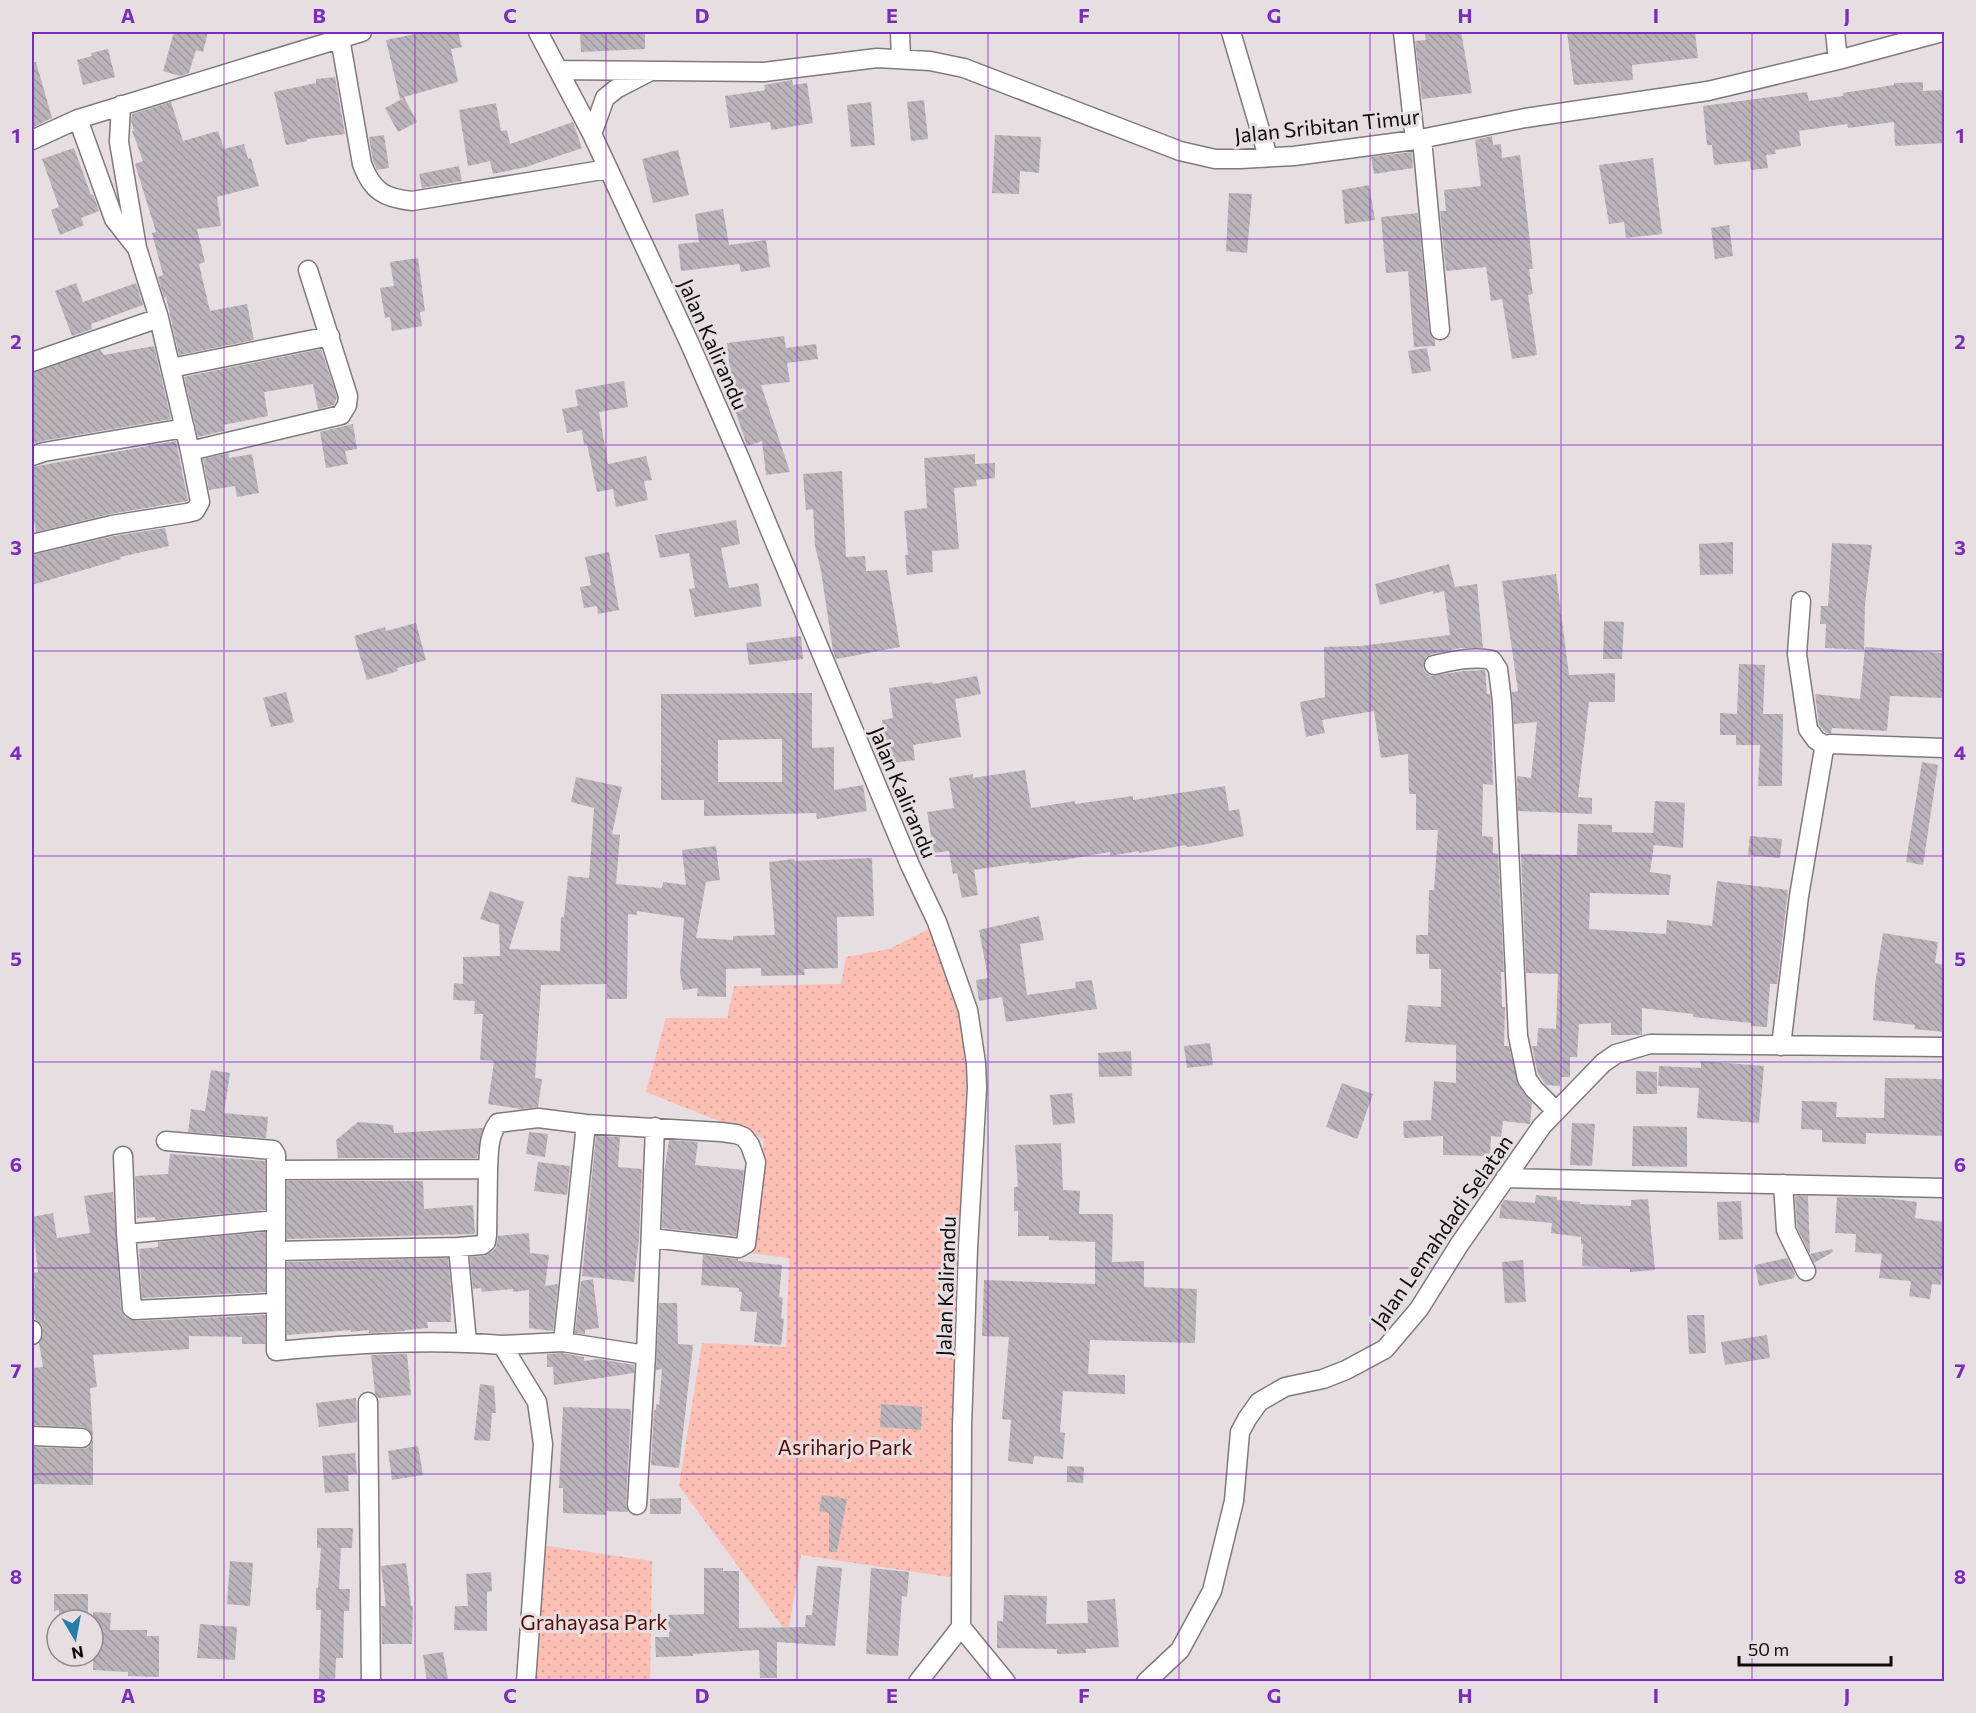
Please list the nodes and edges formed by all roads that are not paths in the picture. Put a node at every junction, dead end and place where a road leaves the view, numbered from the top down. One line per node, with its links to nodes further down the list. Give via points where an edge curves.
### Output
1 (362, 32): 8 (street)
2 (538, 32): 11 (street, Jalan Kalirandu)
3 (900, 32): 9 (street)
4 (1231, 32): 18 (street)
5 (1403, 32): 16 (street)
6 (1835, 32): 10 (street)
7 (1942, 32): 10 (street, Jalan Sribitan Timur)
8 (340, 38): 13 (street); 19 (street, via 362,164 368,180 379,192 412,201)
9 (901, 59): 12 (street, Jalan Sribitan Timur, via 877,58 764,72); 18 (street, Jalan Sribitan Timur, via 964,68 1180,151 1215,159)
10 (1838, 60): 16 (street, Jalan Sribitan Timur, via 1708,91 1525,118)
11 (558, 70): 12 (street, Jalan Sribitan Timur); 15 (street, Jalan Kalirandu)
12 (650, 71): 15 (street, Jalan Sribitan Timur, via 605,98)
13 (121, 105): 14 (street); 20 (street, via 119,142)
14 (78, 119): 17 (street); 20 (street, via 114,219)
15 (592, 134): 19 (street, Jalan Kalirandu)
16 (1419, 139): 18 (street, Jalan Sribitan Timur); 23 (street)
17 (32, 140)
18 (1268, 157)
19 (608, 169): 64 (street, Jalan Kalirandu, via 738,454 937,922 968,1010 977,1088 962,1426)
20 (137, 248): 22 (street)
21 (308, 270): 24 (street)
22 (159, 318): 25 (street); 26 (street)
23 (1440, 330)
24 (330, 336): 26 (street); 28 (street, via 348,396 342,415)
25 (32, 362)
26 (171, 368): 27 (street)
27 (185, 428): 28 (street); 29 (street)
28 (190, 451): 30 (street, via 200,502 195,511)
29 (32, 456)
30 (32, 544)
31 (1801, 601): 33 (street, via 1797,654 1808,729)
32 (1434, 665): 37 (street, via 1485,659 1492,660 1498,669 1518,1036 1527,1079)
33 (1826, 746): 34 (street); 35 (street, via 1799,896)
34 (1944, 748)
35 (1782, 1046): 36 (street, Jalan Lemahdadi Selatan); 37 (street, Jalan Lemahdadi Selatan, via 1650,1044 1632,1049 1603,1063)
36 (1944, 1047)
37 (1556, 1111): 44 (street, Jalan Lemahdadi Selatan)
38 (586, 1124): 39 (street); 42 (street, via 538,1118 498,1123 490,1140); 57 (street)
39 (655, 1127): 49 (street); 49 (street, via 736,1134 750,1144 756,1162 748,1240 743,1247)
40 (166, 1141): 43 (street, via 266,1148 276,1155)
41 (123, 1156): 48 (street)
42 (488, 1168): 43 (street); 50 (street, via 486,1242)
43 (276, 1170): 47 (street)
44 (1505, 1178): 45 (street); 69 (street, Jalan Lemahdadi Selatan, via 1419,1309 1385,1349 1346,1370 1285,1387 1259,1402 1240,1432 1234,1501 1212,1591 1180,1650)
45 (1783, 1184): 46 (street); 52 (street, via 1786,1230)
46 (1944, 1188)
47 (276, 1220): 48 (street); 51 (street)
48 (126, 1234): 53 (street, via 135,1310)
49 (651, 1238): 59 (street)
50 (458, 1247): 51 (street); 56 (street)
51 (276, 1251): 53 (street)
52 (1806, 1272)
53 (276, 1303): 56 (street, via 276,1351 368,1343)
54 (32, 1330): 55 (street)
55 (32, 1335)
56 (467, 1342): 58 (street)
57 (563, 1342): 58 (street); 59 (street)
58 (502, 1345): 66 (street, via 537,1402 543,1444)
59 (646, 1355): 63 (street)
60 (368, 1402): 65 (street)
61 (32, 1436): 62 (street)
62 (82, 1438)
63 (637, 1505)
64 (962, 1627): 67 (street); 68 (street)
65 (371, 1682)
66 (526, 1682)
67 (918, 1682)
68 (1006, 1682)
69 (1146, 1682)

